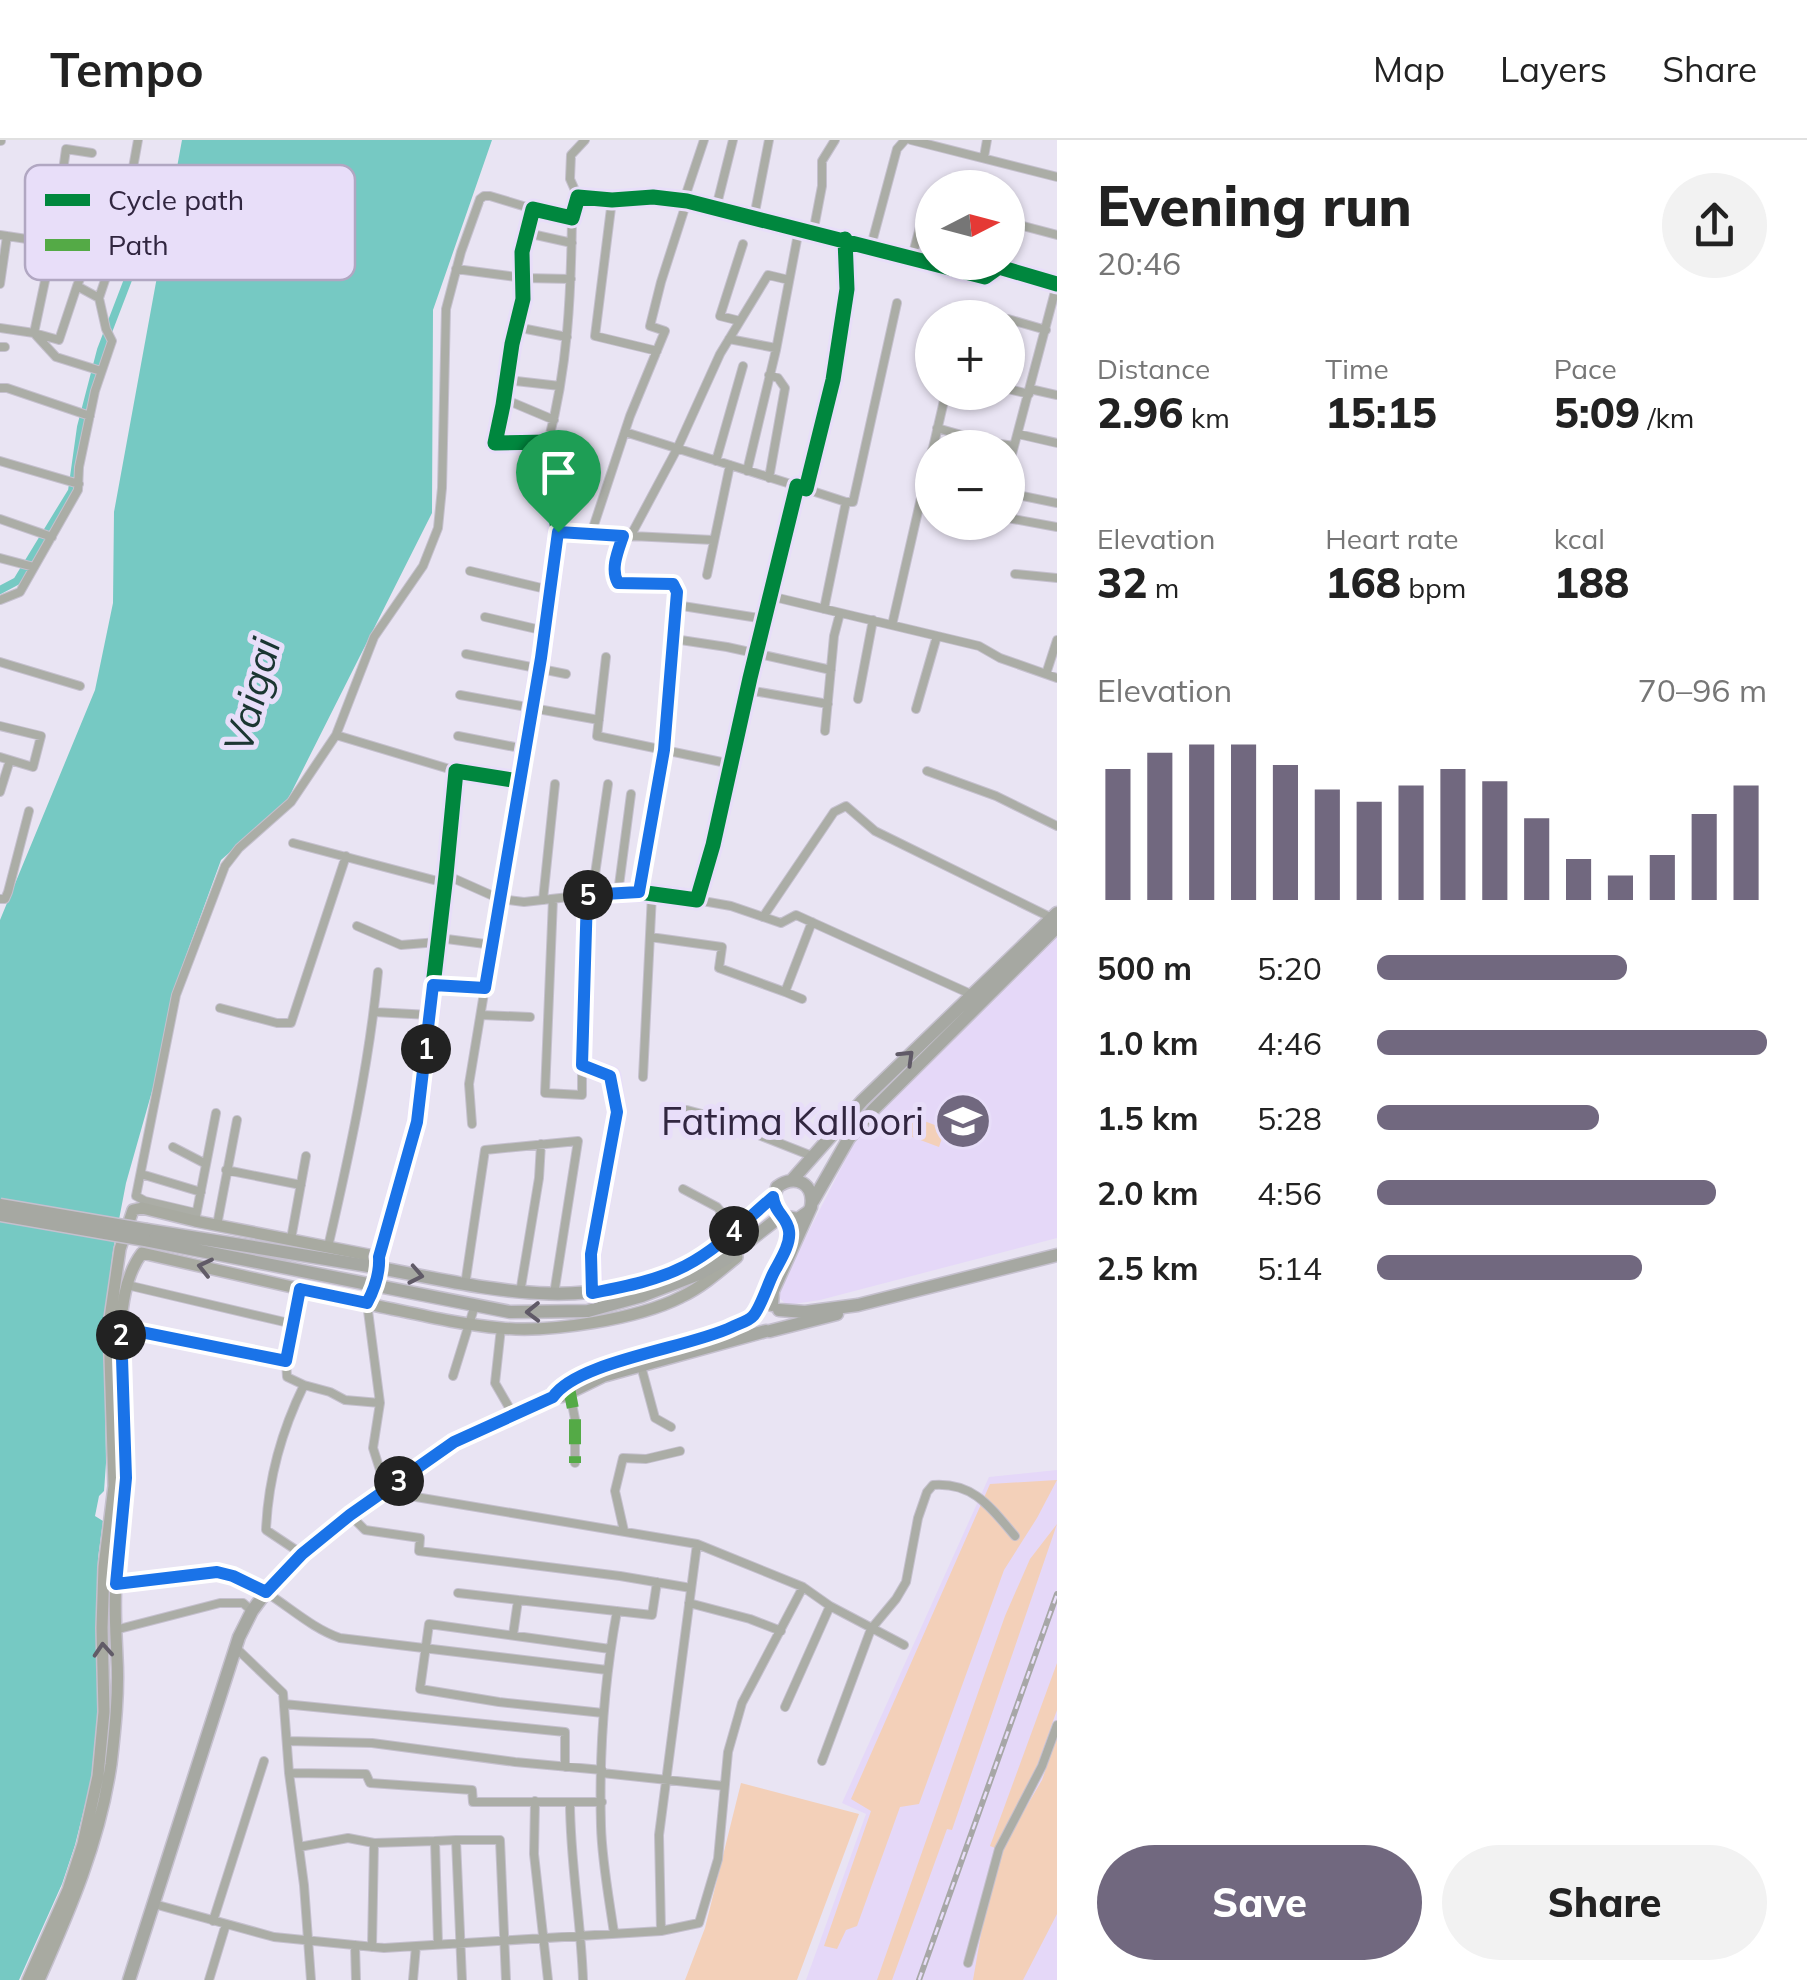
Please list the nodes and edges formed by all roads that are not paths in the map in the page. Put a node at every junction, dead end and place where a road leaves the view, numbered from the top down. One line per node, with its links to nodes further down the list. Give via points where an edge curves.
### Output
1 (138, 140): 13 (street)
2 (586, 140): 15 (street, via 570,155)
3 (704, 140): 17 (street)
4 (733, 140): 18 (street)
5 (769, 140): 20 (street)
6 (835, 140): 25 (street, via 822,161)
7 (908, 140): 9 (street); 31 (street, via 897,150)
8 (987, 140): 11 (street)
9 (948, 145): 11 (street)
10 (92, 153): 12 (street, via 66,148)
11 (984, 157): 14 (street)
12 (64, 165)
13 (134, 165)
14 (1057, 177)
15 (578, 197): 16 (street); 21 (street)
16 (612, 200): 17 (street); 55 (street, via 595,336)
17 (686, 201): 18 (street); 55 (street, via 650,326 665,331)
18 (716, 208): 20 (street)
19 (532, 210): 21 (street); 24 (street); 34 (street, via 490,196 480,199)
20 (754, 217): 23 (street)
21 (572, 218): 29 (street)
22 (1025, 227): 26 (street)
23 (800, 230): 25 (street); 40 (street)
24 (527, 233): 29 (street); 35 (street)
25 (813, 233): 28 (street)
26 (1057, 235)
27 (4, 236): 41 (street)
28 (845, 240): 31 (street); 83 (street, via 847,288 833,380)
29 (572, 244): 36 (street)
30 (743, 244): 46 (street, via 720,316)
31 (871, 246): 33 (street)
32 (915, 246): 33 (street)
33 (912, 257): 42 (street, via 984,277 999,267)
34 (456, 269): 35 (street); 135 (street, via 446,308 438,528 423,566 374,637)
35 (524, 278): 36 (street); 50 (street)
36 (571, 278): 52 (street)
37 (45, 280): 51 (street)
38 (79, 280): 43 (street)
39 (105, 280): 44 (street)
40 (789, 280): 46 (street, via 768,275); 54 (street)
41 (0, 284)
42 (1057, 284): 48 (street)
43 (77, 286): 44 (street); 51 (street, via 59,340)
44 (99, 298): 57 (street, via 112,342)
45 (897, 303): 85 (street, via 853,502)
46 (740, 321): 53 (street)
47 (1025, 321): 48 (street)
48 (1050, 325): 63 (street)
49 (0, 328): 51 (street)
50 (516, 328): 52 (street); 59 (street)
51 (34, 334): 57 (street, via 56,356)
52 (567, 336): 60 (street)
53 (729, 339): 54 (street); 76 (street)
54 (776, 348): 58 (street)
55 (657, 351): 72 (street)
56 (743, 366): 78 (street)
57 (97, 370): 67 (street)
58 (770, 375): 80 (street); 81 (street, via 785,388)
59 (506, 380): 60 (street); 65 (street)
60 (560, 386): 68 (street)
61 (0, 388): 67 (street)
62 (1025, 392): 63 (street)
63 (1030, 392): 64 (street); 71 (street)
64 (1057, 395)
65 (504, 399): 68 (street); 74 (street, via 494,444)
66 (942, 410): 69 (street)
67 (86, 415): 82 (street)
68 (554, 420): 74 (street)
69 (938, 428): 70 (street)
70 (945, 430)
71 (1019, 430)
72 (625, 432): 76 (street); 92 (street)
73 (1025, 435): 75 (street)
74 (548, 442): 91 (street)
75 (1057, 442)
76 (677, 449): 78 (street); 94 (street)
77 (0, 461): 82 (street)
78 (716, 461): 79 (street)
79 (730, 466): 80 (street); 95 (street)
80 (747, 471): 81 (street)
81 (769, 478): 83 (street)
82 (75, 483): 93 (street, via 78,490)
83 (802, 488): 85 (street); 103 (street)
84 (1025, 496): 86 (street)
85 (846, 502): 106 (street)
86 (1057, 503)
87 (0, 519): 93 (street)
88 (1025, 521): 90 (street)
89 (915, 526): 111 (street)
90 (1057, 527)
91 (558, 532): 92 (street); 102 (street)
92 (591, 534): 94 (street)
93 (48, 535): 97 (street)
94 (627, 537): 95 (street); 105 (street, via 615,579 673,584)
95 (713, 540): 100 (street)
96 (0, 558): 97 (street)
97 (29, 566): 104 (street, via 20,592)
98 (470, 571): 102 (street)
99 (1014, 574): 101 (street)
100 (707, 575)
101 (1057, 578)
102 (550, 590): 112 (street)
103 (770, 596): 106 (street); 109 (street)
104 (0, 600)
105 (676, 604): 109 (street); 114 (street)
106 (824, 609): 107 (street)
107 (840, 612): 110 (street); 121 (street)
108 (485, 617): 112 (street)
109 (765, 619): 117 (street)
110 (873, 620): 111 (street); 128 (street)
111 (892, 625): 113 (street)
112 (545, 631): 120 (street)
113 (937, 636): 123 (street); 131 (street)
114 (674, 638): 117 (street); 138 (street)
115 (1057, 640): 123 (street)
116 (466, 654): 120 (street)
117 (756, 654): 121 (street); 126 (street)
118 (606, 657): 132 (street)
119 (0, 662): 125 (street)
120 (539, 668): 122 (street); 130 (street)
121 (831, 670): 129 (street)
122 (566, 674)
123 (1046, 674): 124 (street)
124 (1057, 678)
125 (80, 686)
126 (748, 690): 129 (street); 140 (street)
127 (460, 695): 130 (street)
128 (858, 699)
129 (828, 704): 134 (street)
130 (532, 708): 132 (street); 137 (street)
131 (916, 709)
132 (598, 720): 138 (street, via 596,736)
133 (0, 726): 139 (street, via 41,736 34,767)
134 (825, 732)
135 (336, 735): 141 (street); 192 (street, via 291,802 225,866 176,995)
136 (458, 736): 137 (street)
137 (525, 749): 143 (street)
138 (664, 750): 140 (street); 153 (street)
139 (5, 758): 146 (street)
140 (731, 764): 161 (street)
141 (456, 770): 143 (street); 152 (street)
142 (926, 771): 149 (street)
143 (519, 781): 158 (street)
144 (555, 784): 160 (street)
145 (608, 784): 156 (street)
146 (0, 792)
147 (631, 794): 154 (street)
148 (29, 811): 157 (street, via 8,892)
149 (1057, 826)
150 (293, 843): 151 (street)
151 (346, 856): 152 (street); 175 (street, via 292,1023)
152 (446, 879): 158 (street); 167 (street)
153 (639, 892): 154 (street); 155 (street)
154 (618, 893): 156 (street)
155 (652, 894): 161 (street); 166 (street)
156 (589, 895): 159 (street); 180 (street)
157 (0, 899)
158 (500, 899): 160 (street); 168 (street)
159 (553, 899): 160 (street); 180 (street, via 545,1093 582,1095)
160 (543, 900)
161 (697, 900): 162 (street)
162 (763, 917): 163 (street, via 834,812 846,806 875,831); 164 (street, via 781,923 796,915)
163 (1055, 919): 173 (main road)
164 (812, 922): 172 (street); 173 (street)
165 (356, 926): 167 (street, via 401,945)
166 (650, 937): 172 (street, via 722,946 719,968); 181 (street)
167 (438, 940): 168 (street); 170 (street)
168 (492, 945): 171 (street)
169 (378, 972): 176 (street)
170 (433, 985): 171 (street); 177 (street)
171 (485, 988): 178 (street)
172 (785, 992): 174 (street)
173 (977, 998): 189 (main road, one-way to 173, via 862,1101); 199 (main road, via 849,1138)
174 (802, 1000)
175 (220, 1008)
176 (374, 1012): 177 (street); 208 (street)
177 (430, 1015): 210 (street, via 417,1122)
178 (481, 1015): 179 (street); 185 (street, via 469,1084)
179 (530, 1017)
180 (582, 1065): 215 (street, via 610,1076 617,1112 591,1254)
181 (643, 1078)
182 (688, 1110): 189 (street)
183 (216, 1113): 190 (street)
184 (237, 1120): 191 (street)
185 (472, 1124)
186 (541, 1144): 212 (street, via 484,1150); 216 (street); 217 (street, via 578,1141)
187 (173, 1147): 190 (street)
188 (306, 1156): 194 (street)
189 (812, 1156): 193 (main road)
190 (206, 1164): 196 (street)
191 (226, 1170): 194 (street); 203 (street)
192 (141, 1174): 196 (street); 201 (street, via 136,1196)
193 (793, 1180): 197 (main road); 199 (main road, via 810,1188)
194 (300, 1184): 207 (street)
195 (683, 1189): 204 (street, via 717,1207)
196 (200, 1192): 201 (street)
197 (773, 1197): 202 (main road); 204 (main road)
198 (0, 1205): 206 (main road, bridge)
199 (811, 1206): 202 (main road, via 798,1219); 221 (main road, via 773,1291)
200 (0, 1215): 206 (main road, bridge)
201 (196, 1217): 203 (main road); 299 (main road, one-way to 201, via 68,1890 98,1776 104,1567 114,1486 109,1325 120,1248 133,1210)
202 (783, 1217): 205 (main road); 222 (main road, via 789,1237)
203 (217, 1225): 207 (main road)
204 (736, 1229): 215 (main road, via 684,1267)
205 (758, 1234): 219 (main road, one-way to 219, via 699,1274 588,1311 510,1312); 226 (main road, via 709,1280 661,1305 594,1322)
206 (146, 1235): 210 (main road); 213 (main road)
207 (291, 1240): 208 (main road)
208 (328, 1247): 210 (main road)
209 (1057, 1255): 220 (main road)
210 (380, 1263): 212 (main road, one-way to 212); 213 (main road)
211 (127, 1285): 214 (main road, one-way to 211, via 142,1252); 224 (street); 225 (main road)
212 (465, 1285): 216 (main road)
213 (376, 1286): 218 (main road); 219 (main road)
214 (300, 1289): 218 (main road); 224 (street)
215 (592, 1293): 217 (main road)
216 (520, 1294): 217 (main road)
217 (554, 1295)
218 (367, 1303): 223 (main road); 233 (street)
219 (475, 1305): 223 (street)
220 (858, 1305): 221 (main road, via 804,1312); 227 (main road)
221 (776, 1307): 222 (main road, via 764,1304); 227 (main road, via 779,1324)
222 (756, 1312): 227 (main road, via 758,1327); 232 (main road, via 716,1334 607,1365)
223 (470, 1323): 226 (main road); 230 (street)
224 (293, 1324): 228 (street)
225 (121, 1328): 228 (street); 246 (main road, via 126,1478)
226 (502, 1328): 234 (street, via 494,1383)
227 (768, 1331): 229 (main road)
228 (286, 1361): 231 (street, via 287,1376)
229 (641, 1366): 232 (main road); 235 (street, via 654,1418)
230 (453, 1376)
231 (304, 1386): 233 (street, via 345,1400); 244 (street, via 266,1508 266,1530)
232 (569, 1388): 234 (main road); 237 (street)
233 (380, 1402): 238 (street, via 373,1448 380,1470)
234 (514, 1416): 238 (main road, via 454,1442)
235 (671, 1427)
236 (680, 1451): 241 (street, via 623,1458 615,1491)
237 (575, 1463)
238 (395, 1484): 239 (main road)
239 (382, 1492): 240 (main road); 241 (street)
240 (350, 1515): 244 (main road); 245 (street, via 365,1530 420,1538 420,1551)
241 (624, 1531): 243 (street)
242 (1015, 1536): 256 (street, via 968,1489 934,1485 918,1518 906,1582)
243 (697, 1544): 247 (street); 248 (street)
244 (302, 1554): 249 (main road)
245 (657, 1582): 248 (street); 255 (street, via 652,1615)
246 (116, 1584): 249 (street, via 217,1572); 257 (main road)
247 (803, 1587): 253 (street); 258 (street)
248 (691, 1588): 252 (street)
249 (266, 1592): 254 (main road); 262 (street, via 340,1638)
250 (458, 1593): 251 (street)
251 (518, 1600): 255 (street); 259 (street)
252 (689, 1603): 258 (street); 275 (street)
253 (830, 1606): 256 (street); 266 (street)
254 (252, 1610): 257 (street, via 243,1602 220,1603); 261 (main road)
255 (617, 1611): 263 (street)
256 (871, 1629): 260 (street); 271 (street)
257 (115, 1630): 300 (main road, via 117,1701 102,1814)
258 (781, 1631): 276 (street, via 742,1703)
259 (514, 1634): 262 (street, via 428,1624); 263 (street)
260 (904, 1645)
261 (235, 1647): 265 (street, via 284,1692); 284 (main road)
262 (424, 1647): 264 (street); 267 (street, via 420,1689)
263 (610, 1650): 264 (street)
264 (608, 1670): 267 (street)
265 (284, 1704): 269 (street); 272 (street, via 565,1732)
266 (785, 1707)
267 (603, 1713): 273 (street)
268 (1057, 1725): 298 (street, via 999,1849)
269 (287, 1741): 272 (street); 274 (street)
270 (264, 1761): 285 (street)
271 (822, 1761)
272 (565, 1767): 273 (street)
273 (602, 1772): 275 (street); 279 (street)
274 (289, 1774): 277 (street, via 366,1774 370,1783 472,1790 473,1802); 283 (street)
275 (666, 1780): 276 (street); 287 (street)
276 (724, 1786): 287 (street, via 718,1859 698,1923)
277 (535, 1801): 278 (street); 290 (street)
278 (570, 1802): 279 (street); 289 (street)
279 (602, 1802): 288 (street)
280 (456, 1840): 281 (street); 291 (street, via 500,1840); 293 (street)
281 (435, 1841): 282 (street); 294 (street)
282 (374, 1843): 283 (street, via 348,1838); 297 (street)
283 (299, 1846): 292 (street)
284 (154, 1904): 285 (street); 301 (main road)
285 (213, 1921): 286 (street)
286 (226, 1924): 292 (street); 302 (street)
287 (660, 1931): 288 (street)
288 (614, 1933): 289 (street)
289 (582, 1935): 290 (street); 309 (street)
290 (543, 1936): 291 (street); 308 (street)
291 (504, 1940): 293 (street); 307 (street)
292 (308, 1941): 295 (street); 303 (street)
293 (461, 1943): 294 (street); 306 (street)
294 (438, 1944): 296 (street)
295 (354, 1945): 297 (street); 304 (street)
296 (416, 1946): 297 (street); 305 (street)
297 (372, 1947)
298 (968, 1963)
299 (28, 1980)
300 (41, 1980)
301 (129, 1980)
302 (208, 1980)
303 (312, 1980)
304 (356, 1980)
305 (414, 1980)
306 (462, 1980)
307 (506, 1980)
308 (548, 1980)
309 (583, 1980)

